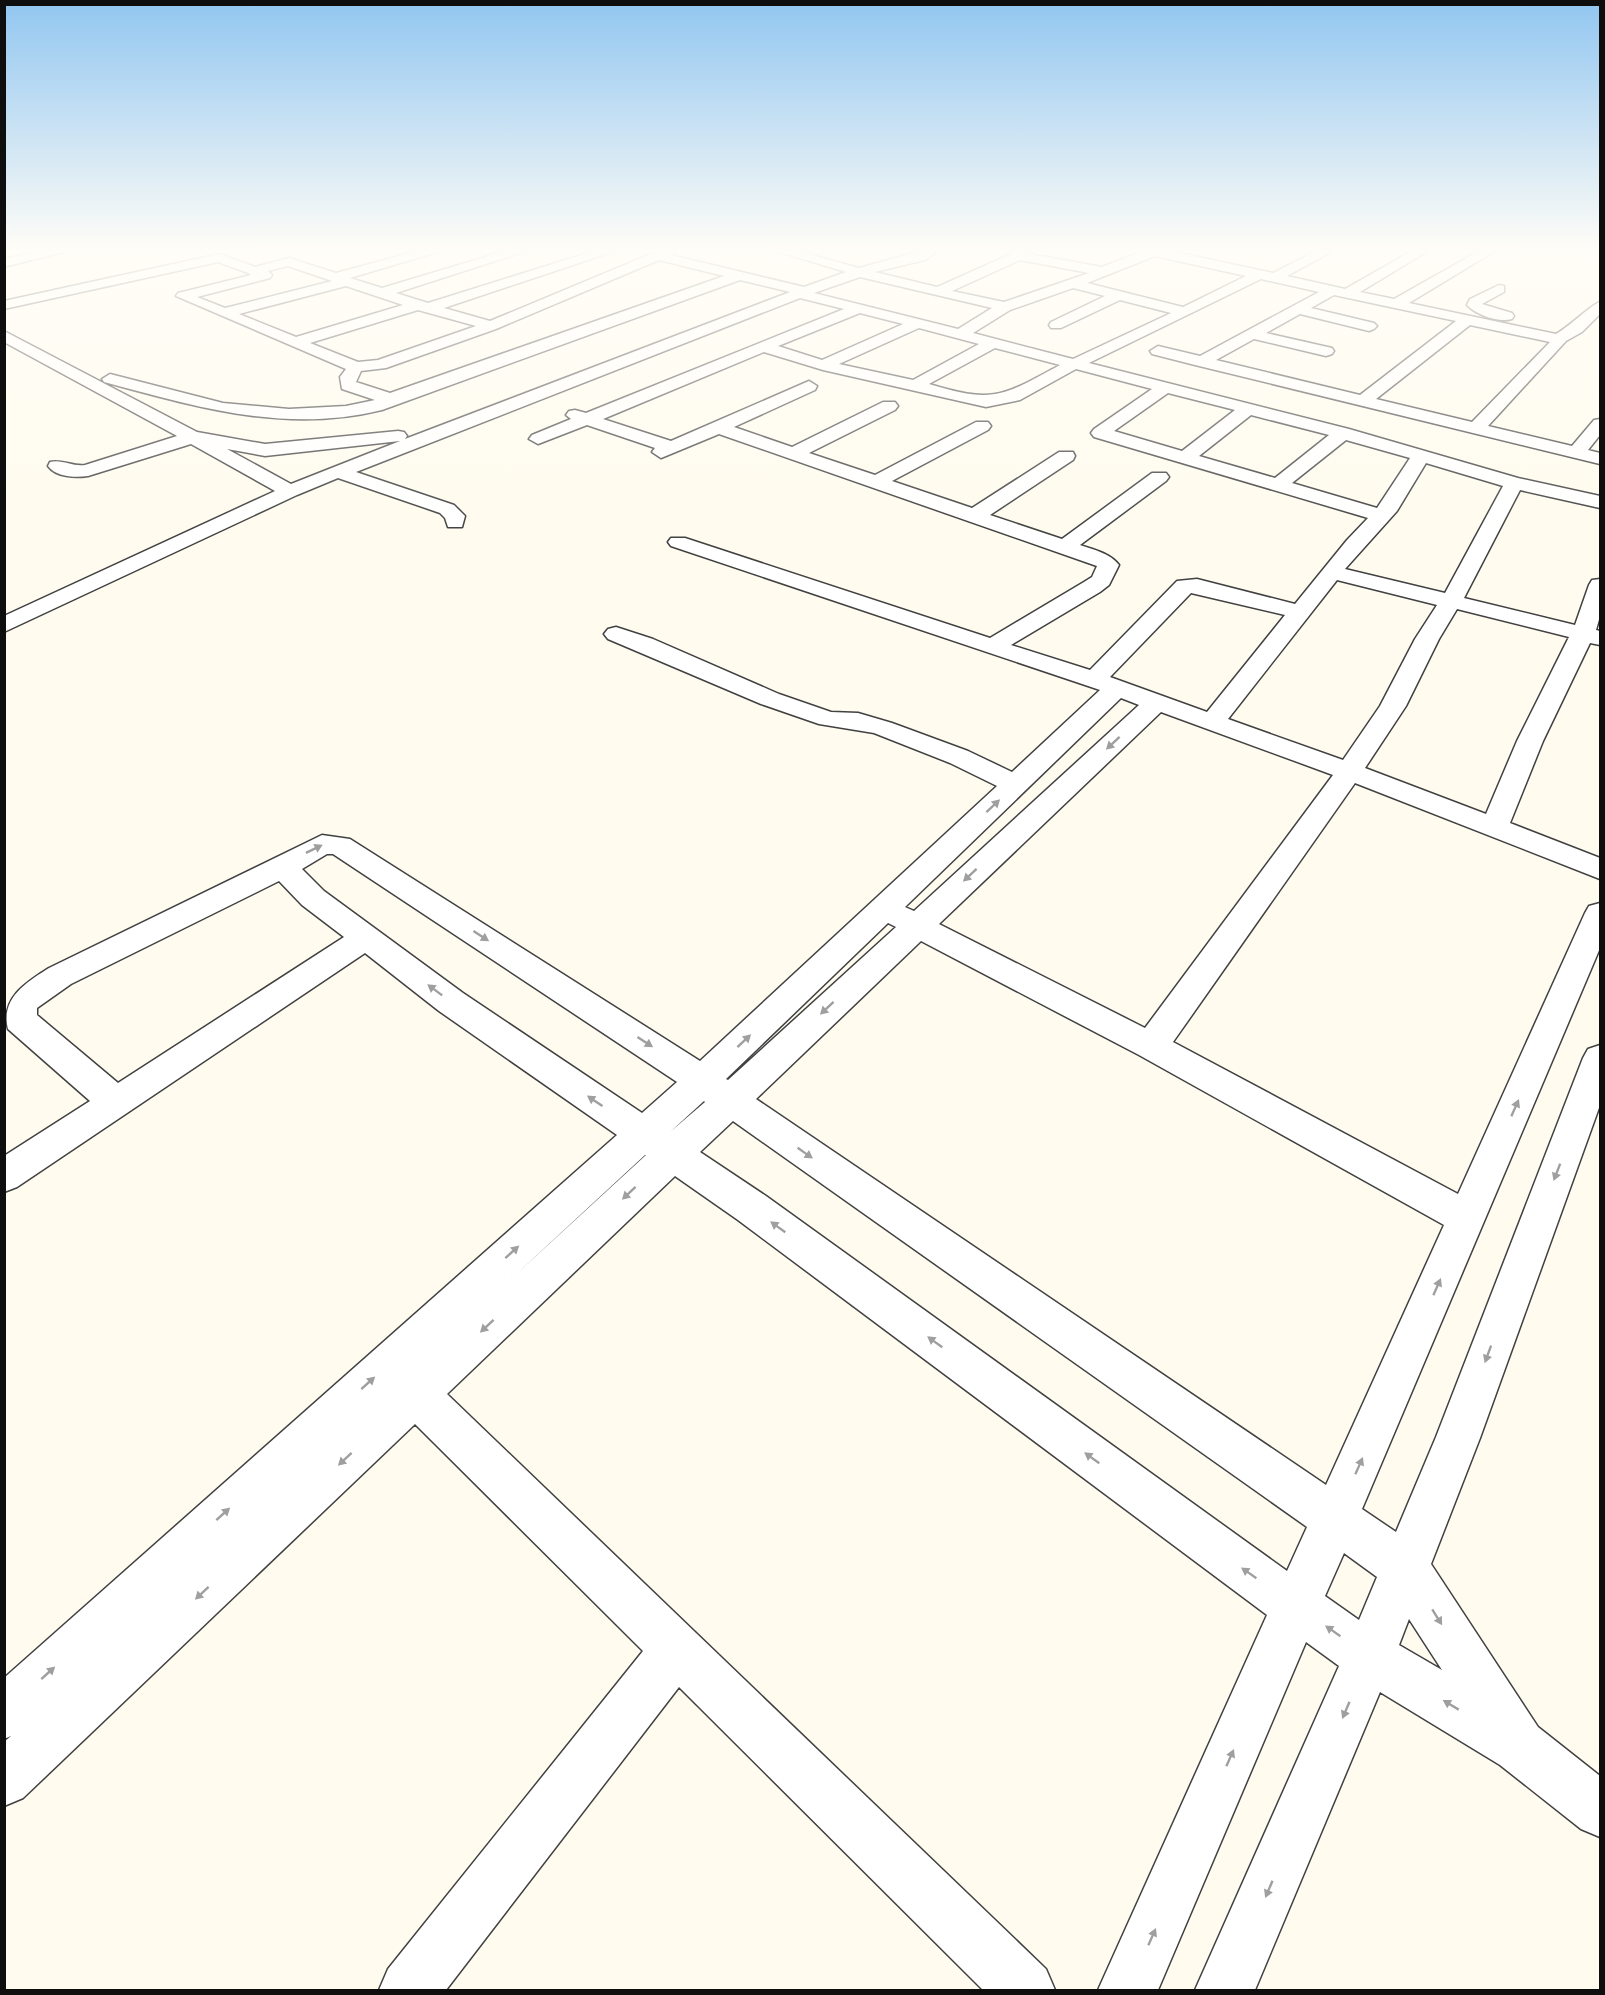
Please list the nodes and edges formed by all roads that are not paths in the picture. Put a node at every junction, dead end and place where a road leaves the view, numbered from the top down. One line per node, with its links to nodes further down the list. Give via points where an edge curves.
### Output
1 (19, 344): 18 (street)
2 (301, 344): 23 (street)
3 (440, 344): 23 (street, via 381,365)
4 (550, 344): 30 (street)
5 (666, 344): 24 (street)
6 (770, 344): 15 (street)
7 (870, 344): 22 (street)
8 (991, 344): 26 (street)
9 (1003, 344): 21 (street)
10 (1116, 344): 21 (street)
11 (1234, 344): 20 (street)
12 (1296, 344): 17 (street)
13 (1437, 344): 31 (street)
14 (1557, 344): 40 (street)
15 (763, 347): 22 (street); 29 (street)
16 (1158, 351): 20 (street)
17 (1326, 351)
18 (37, 355): 19 (street); 25 (street)
19 (15, 361)
20 (1201, 362): 31 (street)
21 (1076, 363): 26 (street, via 1014,396 986,402); 28 (street)
22 (823, 365): 26 (street)
23 (356, 367): 30 (street, via 348,377 348,385)
24 (595, 370): 29 (street); 32 (street)
25 (81, 378): 35 (street, via 110,379 223,408); 43 (street)
26 (915, 385)
27 (809, 386): 39 (street)
28 (1167, 386): 34 (street); 52 (street, via 1100,433)
29 (653, 390): 36 (street)
30 (390, 399): 35 (street, via 376,406 346,411)
31 (1363, 401): 40 (street)
32 (505, 405): 36 (street); 41 (street)
33 (889, 406): 48 (street)
34 (1249, 408): 42 (street); 52 (street)
35 (289, 414): 46 (street, via 287,430)
36 (586, 418): 39 (street, via 665,449); 45 (street)
37 (1600, 424): 47 (street)
38 (982, 426): 57 (street)
39 (716, 427): 48 (street)
40 (1476, 428): 44 (street)
41 (436, 432): 46 (street); 55 (street)
42 (1343, 433): 50 (street); 59 (street)
43 (193, 437): 46 (street, via 265,450); 53 (street, via 88,470 75,472); 60 (street)
44 (1513, 437): 47 (street); 54 (street)
45 (538, 439)
46 (294, 447): 55 (street)
47 (1576, 452): 51 (street)
48 (791, 455): 57 (street)
49 (1066, 456): 62 (street)
50 (1421, 456): 54 (street); 63 (street)
51 (1600, 458)
52 (1184, 459): 59 (street)
53 (57, 466)
54 (1486, 474): 58 (street)
55 (332, 475): 60 (street); 64 (street, via 447,509 455,516)
56 (1159, 477): 66 (street)
57 (875, 483): 62 (street)
58 (1514, 483): 61 (street); 69 (street)
59 (1277, 486): 63 (street)
60 (290, 491): 71 (street)
61 (1600, 502)
62 (974, 516): 66 (street)
63 (1382, 516): 67 (street)
64 (455, 524)
65 (678, 542): 74 (street)
66 (1065, 547): 74 (street, via 1108,565 1101,580)
67 (1332, 572): 69 (street); 70 (street)
68 (1600, 585): 73 (street)
69 (1452, 600): 73 (street); 78 (street, via 1393,706)
70 (1299, 612): 75 (street, via 1185,586); 77 (street)
71 (4, 625)
72 (616, 634): 79 (street, via 770,699 828,719 883,728)
73 (1592, 636): 80 (street, via 1530,741)
74 (991, 647): 75 (street)
75 (1105, 684): 76 (street); 79 (street)
76 (1156, 703): 77 (street); 85 (street, one-way to 85)
77 (1212, 723): 78 (street)
78 (1349, 771): 80 (street); 87 (street)
79 (1016, 784): 83 (street, one-way to 79)
80 (1494, 827): 82 (street)
81 (283, 867): 86 (street, via 313,898); 89 (street, one-way to 89, via 321,844 340,846); 90 (street, via 60,976 21,1003 20,1020)
82 (1600, 869)
83 (884, 908): 85 (street); 89 (street, one-way to 83)
84 (1600, 914): 93 (street, one-way to 84)
85 (917, 925): 87 (street); 89 (street, one-way to 89)
86 (365, 938): 90 (street); 91 (street, one-way to 86, via 450,1002)
87 (1151, 1046): 93 (street)
88 (1600, 1058): 96 (street, one-way to 96, via 1458,1438)
89 (715, 1090): 91 (street); 95 (street, one-way to 95)
90 (116, 1102): 92 (street)
91 (658, 1143): 94 (street, one-way to 94); 97 (street, one-way to 91); 100 (street, one-way to 91)
92 (4, 1176)
93 (1467, 1218): 95 (street, one-way to 93)
94 (415, 1394): 98 (street); 102 (street, one-way to 102)
95 (1336, 1520): 96 (street); 97 (street)
96 (1405, 1567): 99 (street); 101 (street, one-way to 101)
97 (1298, 1606): 99 (street, one-way to 97); 106 (street, one-way to 97)
98 (677, 1650): 104 (street); 105 (street)
99 (1369, 1656): 101 (street, one-way to 99); 107 (street, one-way to 107)
100 (4, 1713)
101 (1519, 1746): 103 (street)
102 (4, 1779)
103 (1600, 1810)
104 (409, 1990)
105 (1025, 1990)
106 (1128, 1990)
107 (1225, 1990)

